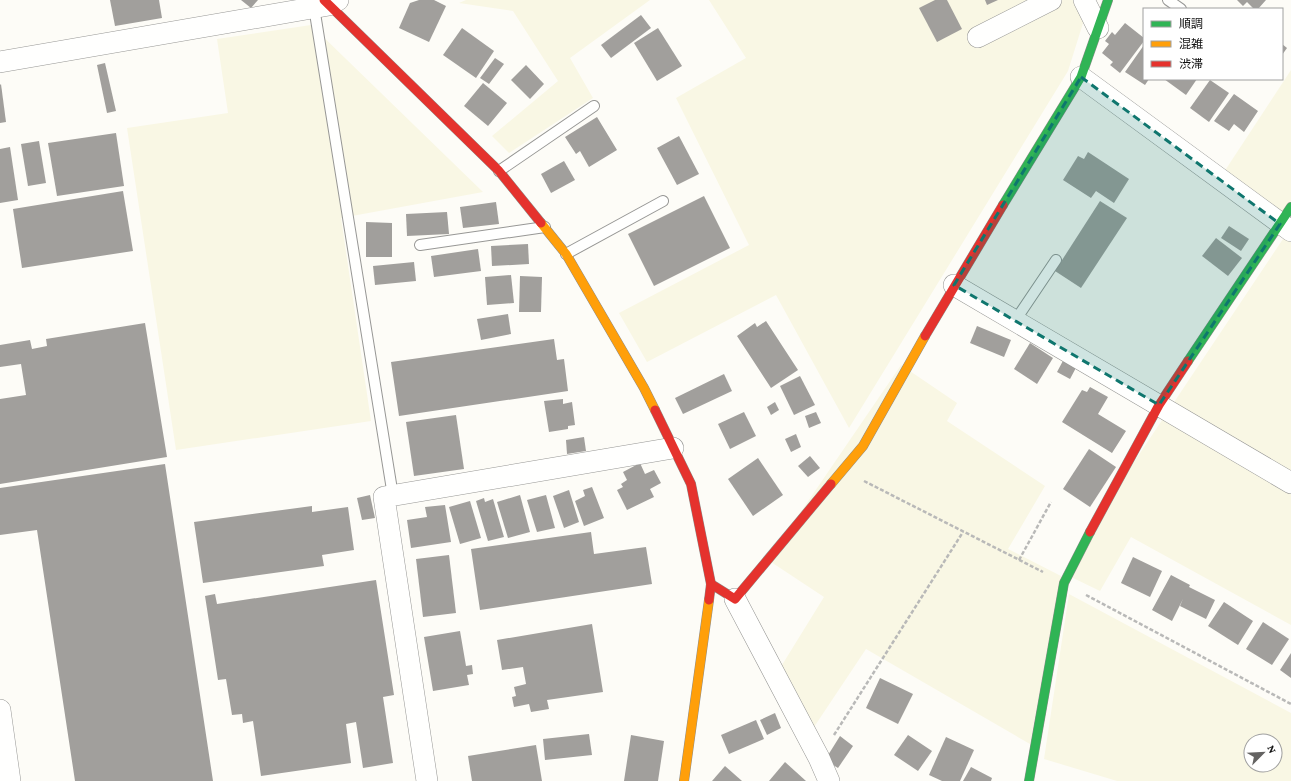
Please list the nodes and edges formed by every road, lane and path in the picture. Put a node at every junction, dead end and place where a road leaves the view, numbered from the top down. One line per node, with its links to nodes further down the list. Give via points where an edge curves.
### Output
1 (1051, 0): 8 (street)
2 (1084, 0): 7 (street)
3 (1108, 0): 7 (street)
4 (1168, 0): 6 (lane)
5 (326, 3): 9 (street); 12 (street); 24 (lane)
6 (1180, 8)
7 (1098, 28): 10 (street)
8 (978, 38)
9 (0, 62)
10 (1081, 77): 14 (street); 19 (street)
11 (594, 106): 12 (lane)
12 (499, 171): 15 (street)
13 (663, 201): 17 (lane)
14 (1287, 221): 21 (street)
15 (545, 227): 16 (lane); 17 (street)
16 (420, 245)
17 (566, 254): 22 (street, via 644,388)
18 (1056, 260): 20 (lane)
19 (954, 285): 20 (street); 29 (street, via 863,446)
20 (1015, 321): 21 (street)
21 (1159, 405): 23 (street); 36 (street, via 1064,583)
22 (673, 448): 24 (street); 28 (street, via 691,484)
23 (1291, 483)
24 (393, 496): 33 (street, via 384,497)
25 (1051, 502): 27 (path)
26 (963, 532): 31 (path)
27 (1019, 560)
28 (711, 584): 29 (street); 34 (street)
29 (735, 599): 31 (street)
30 (0, 710): 32 (street)
31 (819, 758): 35 (street)
32 (10, 781)
33 (427, 781)
34 (684, 781)
35 (829, 781)
36 (1029, 781)

